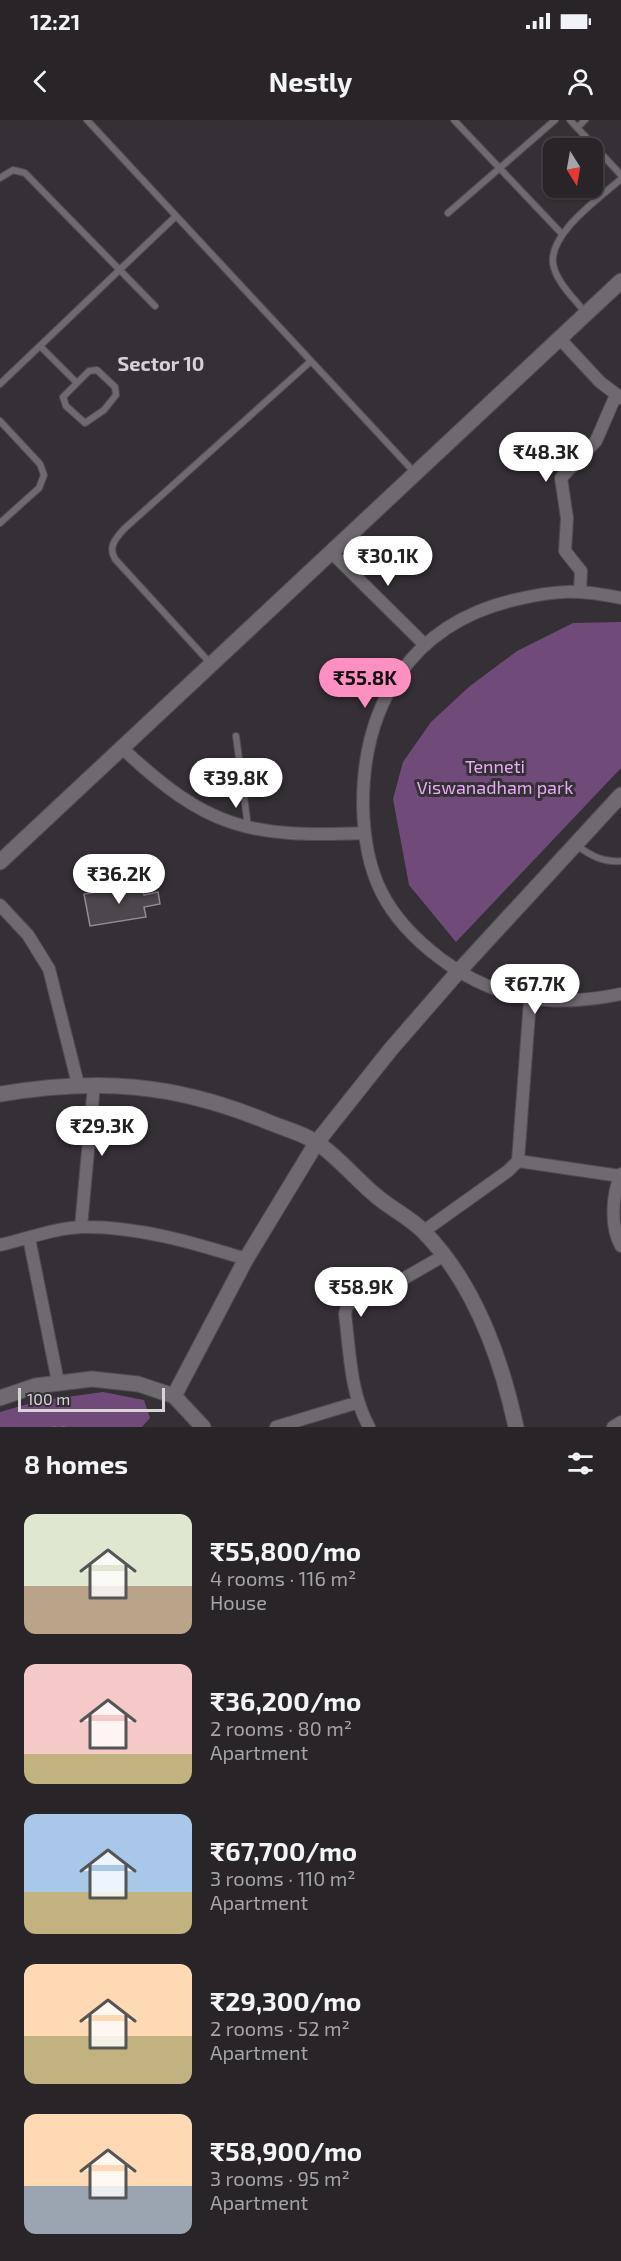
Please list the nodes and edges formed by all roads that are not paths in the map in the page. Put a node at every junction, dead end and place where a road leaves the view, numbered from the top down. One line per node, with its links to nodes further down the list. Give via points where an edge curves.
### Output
1 (87, 120): 11 (lane)
2 (454, 120): 7 (lane)
3 (555, 120): 7 (lane)
4 (570, 120): 6 (lane)
5 (585, 120): 6 (lane)
6 (577, 128): 8 (lane)
7 (498, 168): 10 (lane); 12 (lane)
8 (621, 177): 12 (lane)
9 (0, 178): 13 (lane, via 13,170 25,173)
10 (448, 213)
11 (176, 216): 13 (lane); 19 (lane)
12 (562, 234): 16 (lane, via 554,249 554,269)
13 (120, 270): 15 (lane); 18 (lane)
14 (621, 281): 16 (street)
15 (155, 306)
16 (587, 314): 17 (street)
17 (561, 339): 22 (street, via 600,382); 24 (street)
18 (40, 346): 20 (lane); 21 (lane)
19 (311, 361): 24 (lane); 30 (lane, via 124,529 111,549 115,559)
20 (76, 382): 20 (lane, via 89,371 97,370 115,387 115,398 85,423 62,399)
21 (0, 384)
22 (619, 396): 27 (street, via 596,441 561,478 567,518 565,551 582,571)
23 (0, 421): 25 (lane, via 40,464 44,475 39,488)
24 (417, 474): 26 (street)
25 (0, 523)
26 (331, 552): 29 (street); 30 (street)
27 (580, 591): 28 (street); 29 (street, via 553,591 492,605 454,621)
28 (621, 598)
29 (424, 644): 35 (street, via 393,683 371,731 363,776)
30 (213, 665): 32 (street)
31 (236, 736): 34 (lane)
32 (122, 748): 34 (street, via 186,801); 38 (street)
33 (621, 795): 36 (street)
34 (248, 829): 35 (street, via 284,834)
35 (364, 833): 40 (street, via 369,867 389,910 415,940)
36 (576, 845): 37 (lane, via 603,860); 40 (street)
37 (621, 861)
38 (0, 862)
39 (0, 905): 43 (street, via 28,935 49,969)
40 (458, 972): 42 (street, via 493,990); 46 (street)
41 (621, 994): 42 (street, via 592,1000)
42 (530, 1000): 47 (street)
43 (78, 1084): 44 (street); 45 (street)
44 (94, 1085): 46 (street, via 158,1088 202,1097); 49 (street)
45 (0, 1094)
46 (316, 1142): 50 (street, via 380,1200); 55 (street)
47 (518, 1161): 48 (street); 50 (street)
48 (621, 1175): 53 (street, via 614,1225)
49 (81, 1227): 51 (street); 55 (street, via 191,1242)
50 (424, 1232): 54 (street)
51 (29, 1238): 52 (street); 56 (street)
52 (0, 1245)
53 (621, 1246)
54 (443, 1256): 59 (street, via 347,1305); 64 (street, via 479,1313)
55 (246, 1260): 57 (street)
56 (58, 1382): 57 (street, via 92,1379 138,1384); 58 (street)
57 (174, 1396): 61 (street)
58 (0, 1398)
59 (357, 1403): 62 (street); 63 (street)
60 (621, 1422): 65 (street)
61 (202, 1427)
62 (276, 1427)
63 (369, 1427)
64 (516, 1427)
65 (613, 1427)

